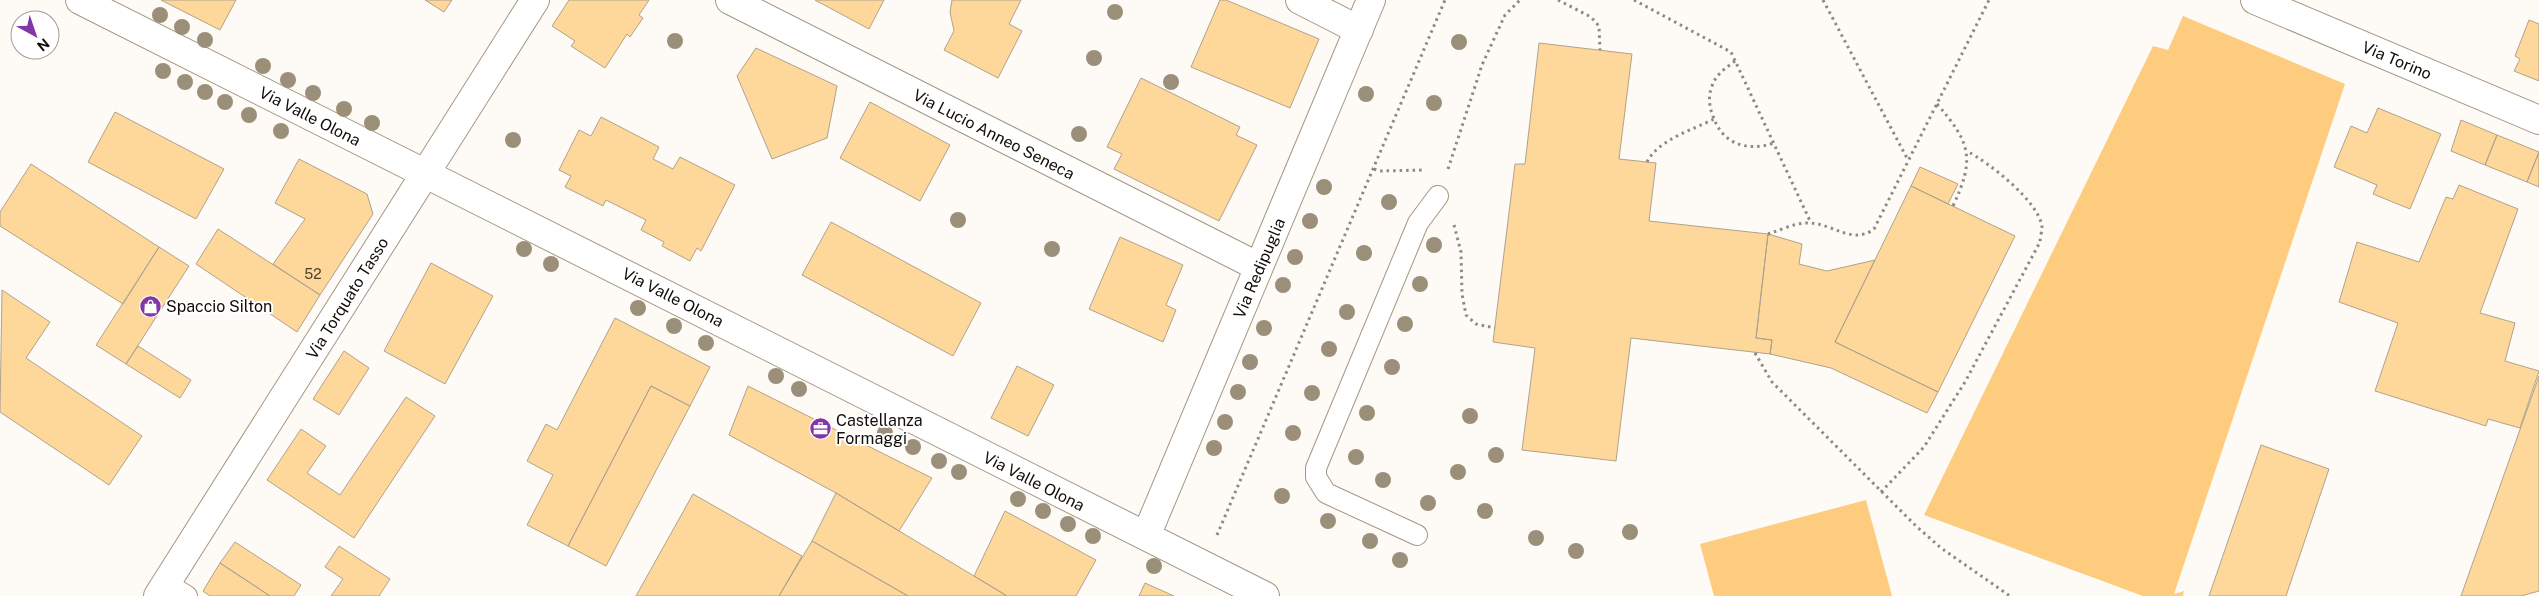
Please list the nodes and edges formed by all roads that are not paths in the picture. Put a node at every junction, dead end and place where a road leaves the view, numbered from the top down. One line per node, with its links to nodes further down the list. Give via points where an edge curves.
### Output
1 (80, 0): 9 (street, Via Valle Olona)
2 (535, 0): 9 (street, Via Torquato Tasso)
3 (730, 0): 11 (street, Via Lucio Anneo Seneca)
4 (1300, 0): 7 (street)
5 (1371, 0): 7 (street, Via Redipuglia)
6 (2256, 0): 8 (street, Via Torino)
7 (1359, 30): 11 (street, Via Redipuglia)
8 (2539, 120)
9 (426, 173): 13 (street, Via Valle Olona); 14 (street, Via Torquato Tasso)
10 (1438, 196): 12 (lane, via 1418,223 1316,468 1316,477 1326,493)
11 (1259, 267): 13 (street, Via Redipuglia)
12 (1417, 535)
13 (1146, 536): 15 (street, Via Valle Olona)
14 (170, 592)
15 (1264, 596)

